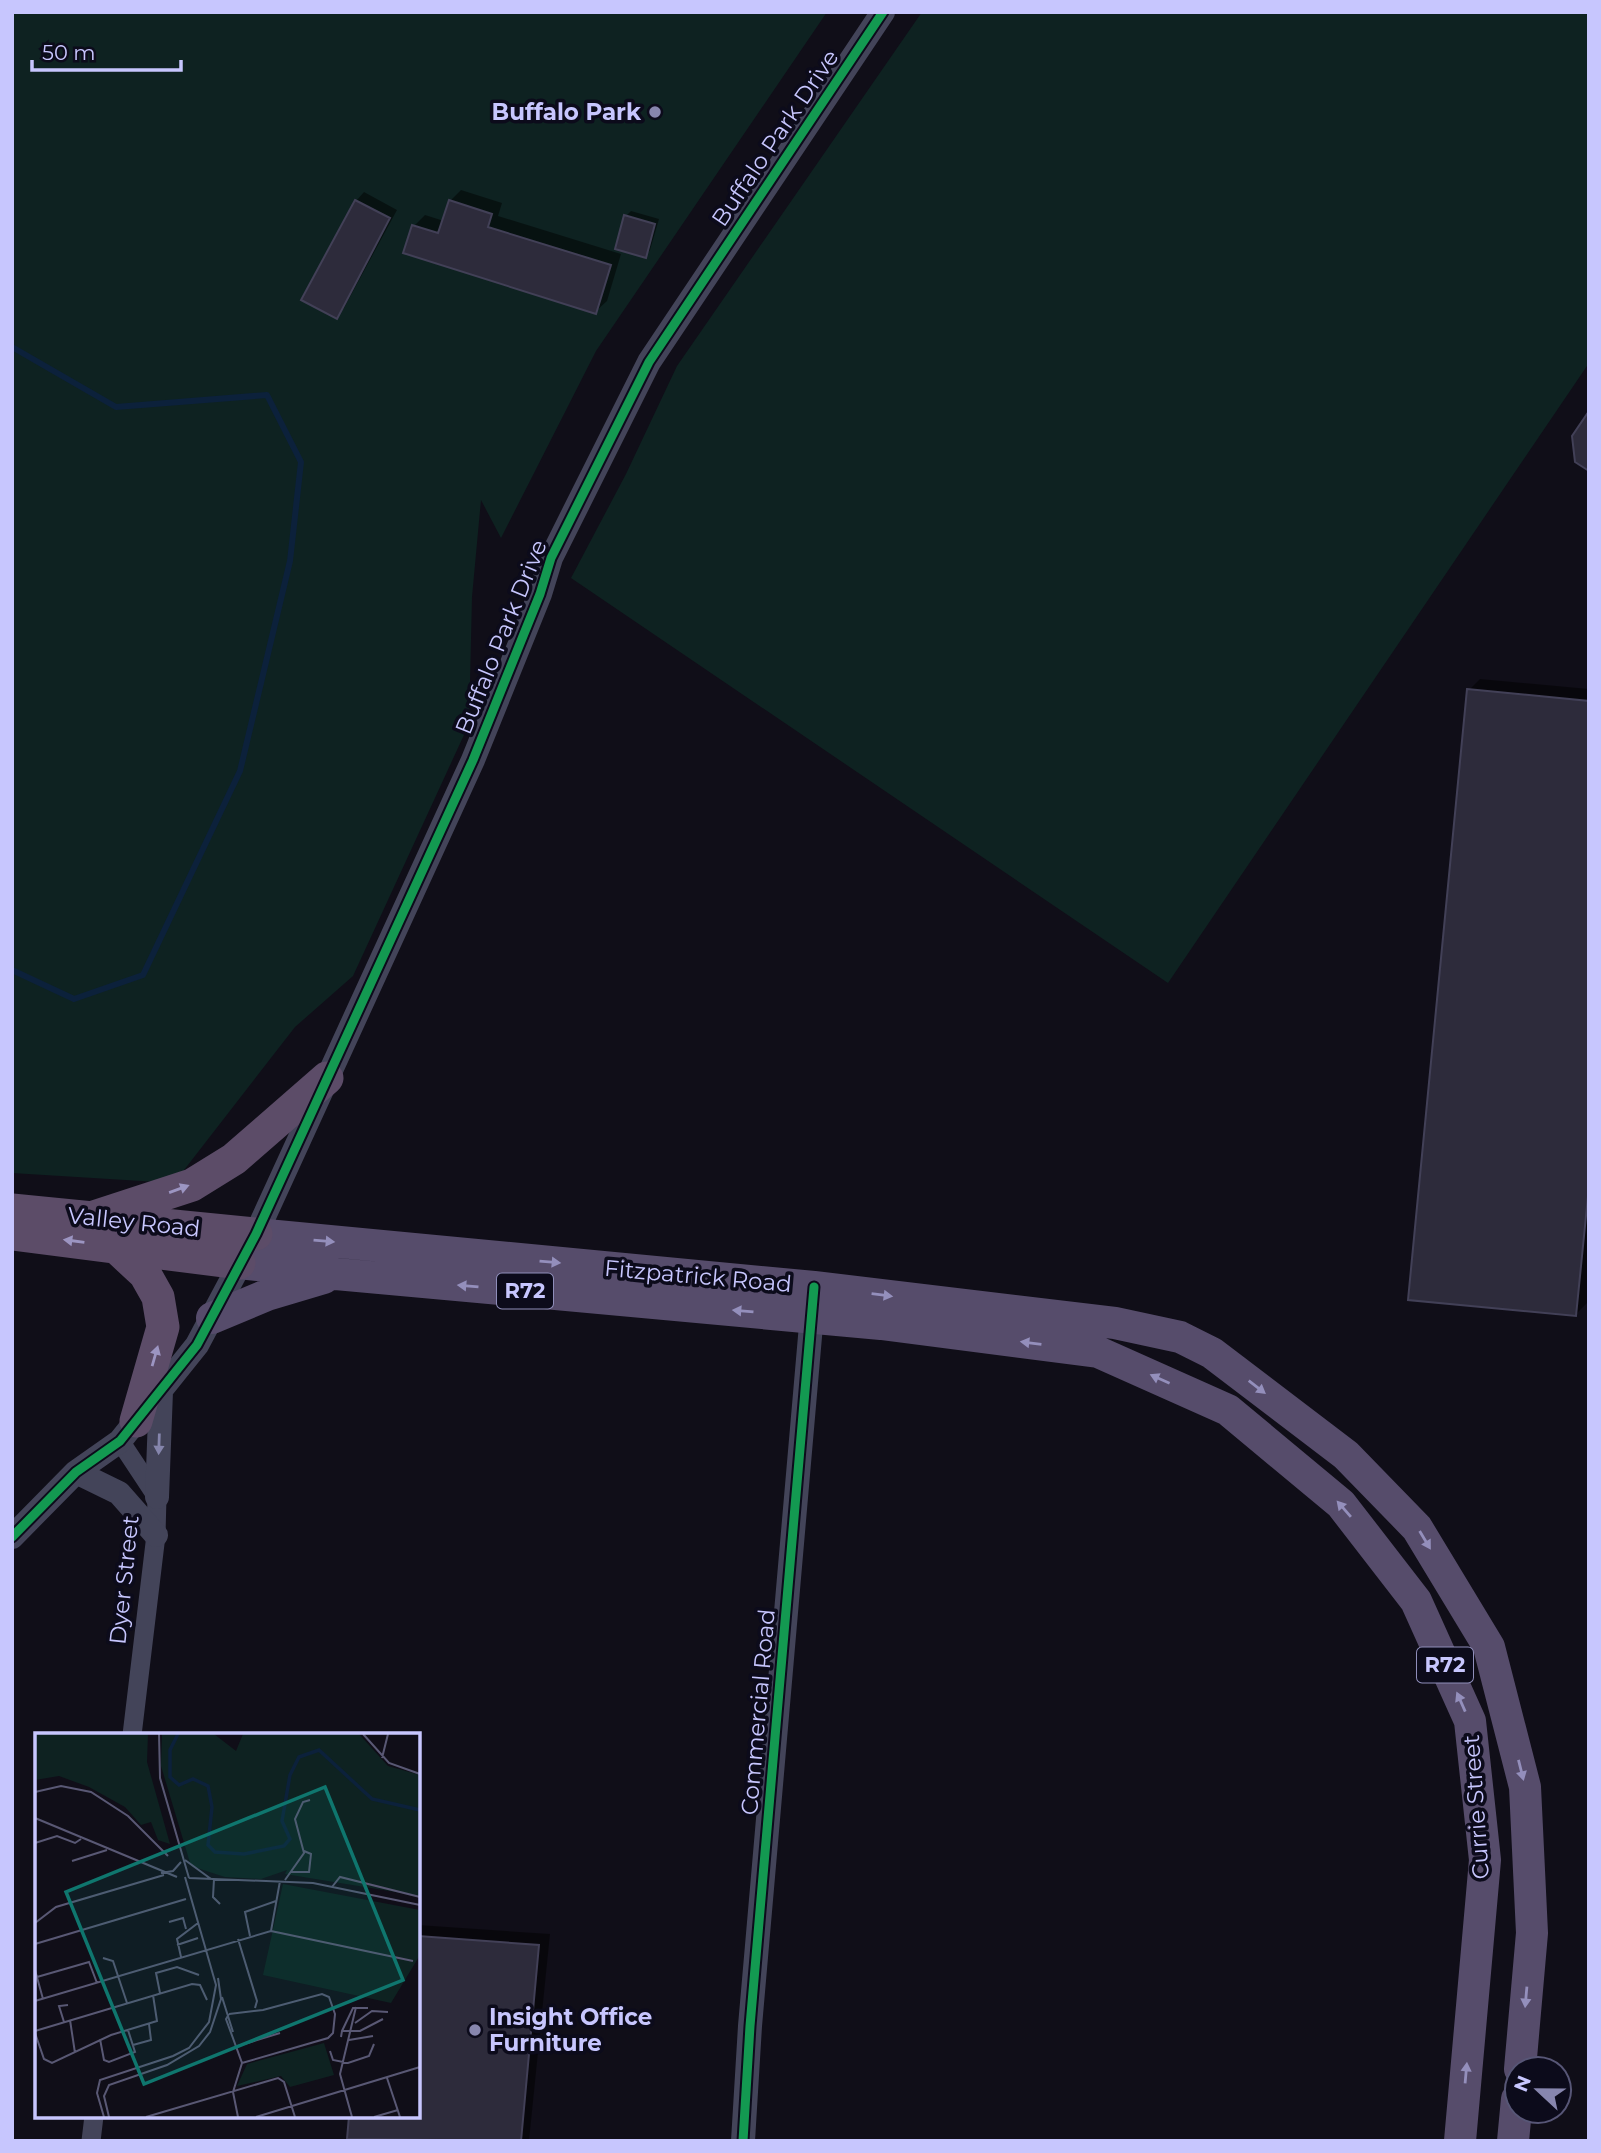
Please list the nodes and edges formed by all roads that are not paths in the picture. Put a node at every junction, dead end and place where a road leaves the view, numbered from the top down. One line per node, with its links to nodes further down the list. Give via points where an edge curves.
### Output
1 (883, 12): 2 (street, Buffalo Park Drive, via 649,362 551,558 473,760)
2 (327, 1078): 4 (highway, one-way to 2, via 192,1185 234,1159); 6 (street, Buffalo Park Drive)
3 (12, 1210): 4 (highway, Valley Road / R72)
4 (90, 1218): 6 (highway, Valley Road / R72)
5 (12, 1234): 7 (highway, Valley Road / R72, one-way to 5)
6 (256, 1234): 8 (street, Buffalo Park Drive); 10 (main road, Fitzpatrick Road / R72, one-way to 10)
7 (116, 1247): 8 (highway, Valley Road / R72); 15 (highway, one-way to 7, via 163,1327 158,1297 145,1273)
8 (239, 1263): 9 (main road, Fitzpatrick Road / R72); 11 (street, Buffalo Park Drive)
9 (336, 1274): 10 (main road, Fitzpatrick Road / R72, one-way to 9); 11 (main road)
10 (813, 1302): 12 (main road, Fitzpatrick Road / R72, one-way to 12, via 1115,1323); 13 (main road, Fitzpatrick Road / R72, one-way to 10, via 881,1324); 24 (street, Commercial Road)
11 (212, 1318): 14 (street, Buffalo Park Drive, via 198,1345)
12 (1180, 1337): 21 (main road, Currie Street / R72, one-way to 21, via 1212,1353 1346,1455 1418,1528 1489,1647 1525,1787 1532,1933)
13 (1098, 1352): 25 (main road, Currie Street / R72, one-way to 13, via 1485,1860 1470,1721 1416,1601 1341,1504 1228,1410)
14 (161, 1391): 15 (street, Buffalo Park Drive); 17 (street, one-way to 17)
15 (128, 1431): 16 (street, Buffalo Park Drive); 17 (street, Dyer Street)
16 (76, 1472): 18 (street, via 119,1493); 19 (street, Buffalo Park Drive)
17 (157, 1497): 18 (street, Dyer Street)
18 (156, 1535): 20 (street, Dyer Street)
19 (12, 1537)
20 (132, 1733)
21 (1521, 2055)
22 (94, 2118): 23 (street)
23 (91, 2141)
24 (743, 2141)
25 (1460, 2141)

